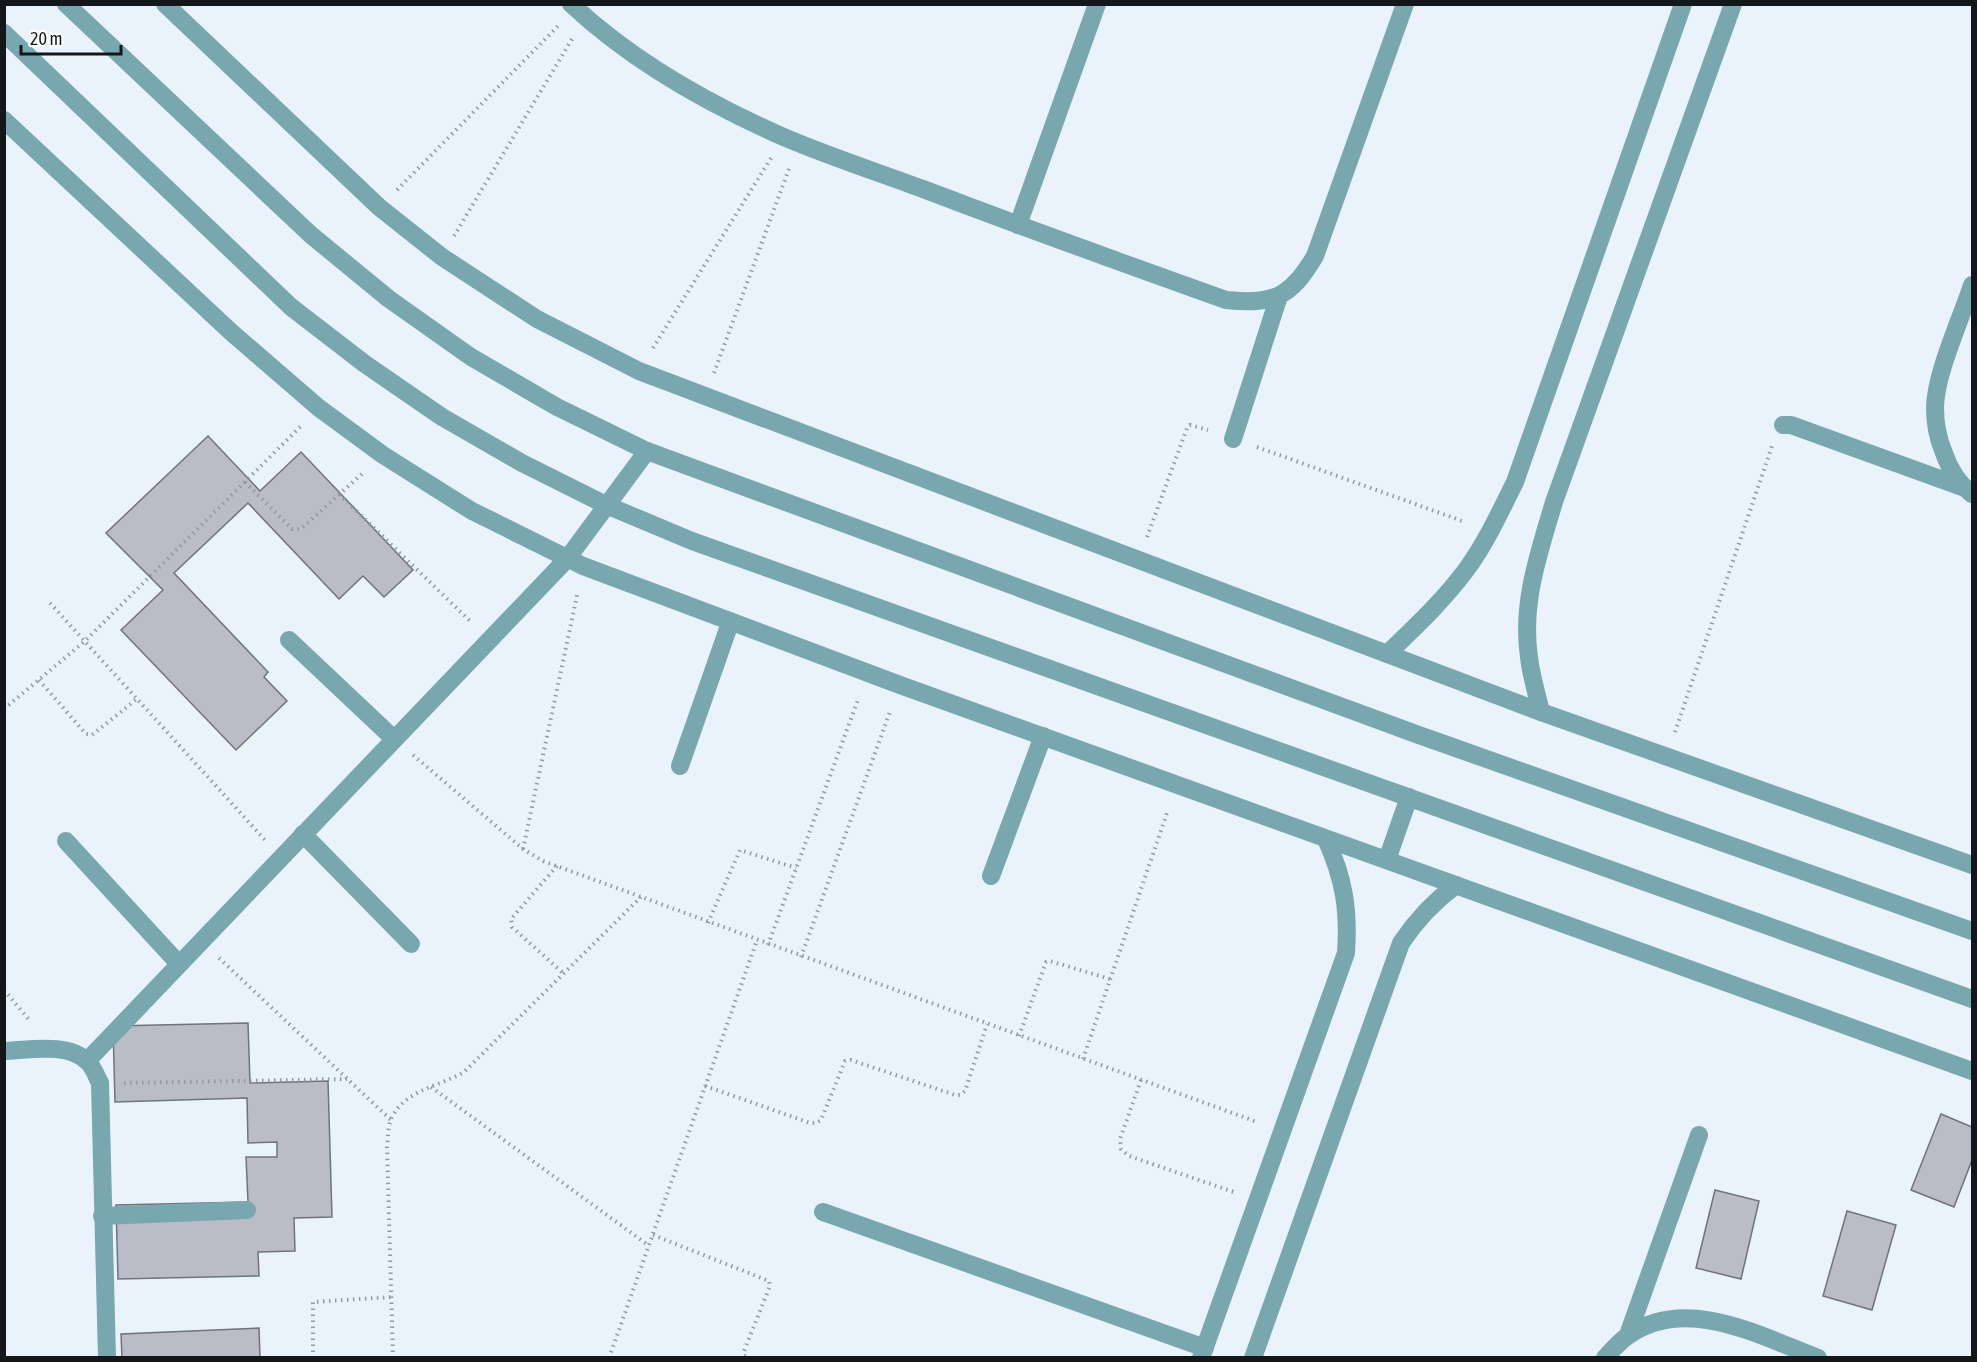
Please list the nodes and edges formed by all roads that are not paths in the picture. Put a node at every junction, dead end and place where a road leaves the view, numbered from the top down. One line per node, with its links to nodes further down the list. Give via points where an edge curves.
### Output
1 (66, 4): 15 (street, via 303,227 388,299 471,357 557,407)
2 (165, 4): 21 (street, via 379,207 442,257 537,319 639,371)
3 (1097, 4): 10 (street)
4 (1405, 4): 12 (street, via 1315,256 1301,279)
5 (1683, 4): 21 (street, via 1515,482 1467,569)
6 (1733, 4): 22 (street, via 1534,566 1527,606 1529,657)
7 (577, 10): 10 (street, via 648,63 714,103 791,140)
8 (4, 33): 17 (street, via 291,307 442,417)
9 (4, 120): 18 (street, via 231,332 319,408 383,455 472,511)
10 (1018, 225): 12 (street, via 1226,300 1253,303)
11 (1972, 285): 16 (street, via 1941,374 1935,407 1938,437 1948,464)
12 (1279, 296): 14 (street)
13 (1783, 425): 16 (street)
14 (1233, 439)
15 (647, 451): 17 (street); 34 (street, via 1427,738)
16 (1969, 491)
17 (606, 505): 18 (street); 26 (street, via 703,545)
18 (575, 562): 19 (street); 24 (street, via 489,639)
19 (730, 623): 23 (street); 25 (street)
20 (289, 640): 24 (street)
21 (1387, 654): 22 (street)
22 (1542, 712): 31 (street)
23 (1043, 736): 28 (street); 32 (street)
24 (394, 739): 27 (street)
25 (680, 766)
26 (1410, 796): 30 (street); 37 (street)
27 (303, 834): 35 (street); 36 (street)
28 (1326, 839): 30 (street); 46 (street, via 1346,894 1346,953)
29 (66, 842): 36 (street)
30 (1387, 860): 33 (street)
31 (1972, 865)
32 (991, 876)
33 (1456, 885): 40 (street); 48 (street, via 1434,901 1401,943)
34 (1972, 931)
35 (411, 944)
36 (179, 964): 39 (street)
37 (1972, 999)
38 (4, 1051): 39 (street, via 72,1052)
39 (87, 1060): 44 (street, via 99,1083)
40 (1972, 1071)
41 (1699, 1135): 45 (street)
42 (247, 1210): 44 (street)
43 (823, 1212): 46 (street)
44 (102, 1216): 47 (street)
45 (1628, 1335): 49 (street); 50 (street, via 1658,1321 1689,1317 1721,1322)
46 (1203, 1352)
47 (107, 1358)
48 (1252, 1358)
49 (1605, 1358)
50 (1818, 1358)

